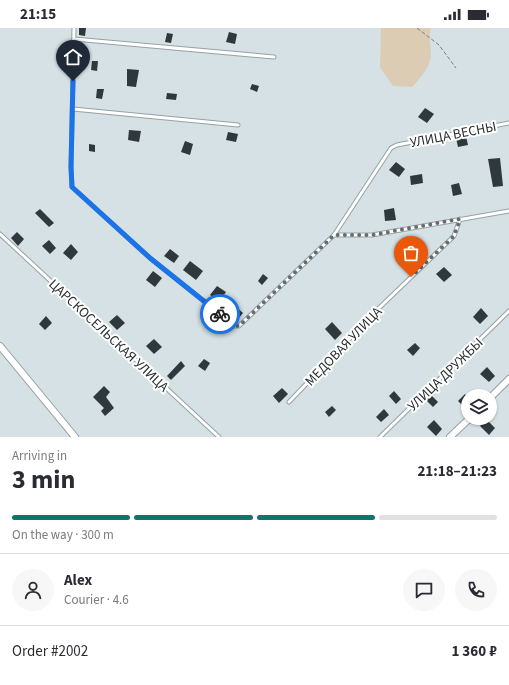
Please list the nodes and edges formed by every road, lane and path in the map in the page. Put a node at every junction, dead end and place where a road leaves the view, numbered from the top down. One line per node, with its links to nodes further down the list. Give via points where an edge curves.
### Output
1 (74, 28): 3 (lane)
2 (417, 28): 5 (path, via 439,45)
3 (74, 39): 4 (lane); 6 (lane)
4 (274, 58)
5 (456, 68)
6 (72, 109): 8 (lane); 12 (lane, via 72,187 150,258 235,326 239,326)
7 (509, 123): 12 (lane, УЛИЦА ВЕСНЫ, via 391,148)
8 (238, 126)
9 (509, 211): 10 (lane)
10 (460, 219): 12 (lane, via 372,235); 17 (lane, МЕДОВАЯ УЛИЦА, via 454,236 379,308)
11 (0, 234): 20 (lane, ЦАРСКОСЕЛЬСКАЯ УЛИЦА)
12 (334, 235)
13 (509, 311): 21 (lane, УЛИЦА ДРУЖБЫ)
14 (0, 346): 19 (street)
15 (509, 379): 16 (street)
16 (497, 391)
17 (289, 402)
18 (463, 425): 22 (street)
19 (75, 437)
20 (219, 437)
21 (380, 437)
22 (450, 437)

